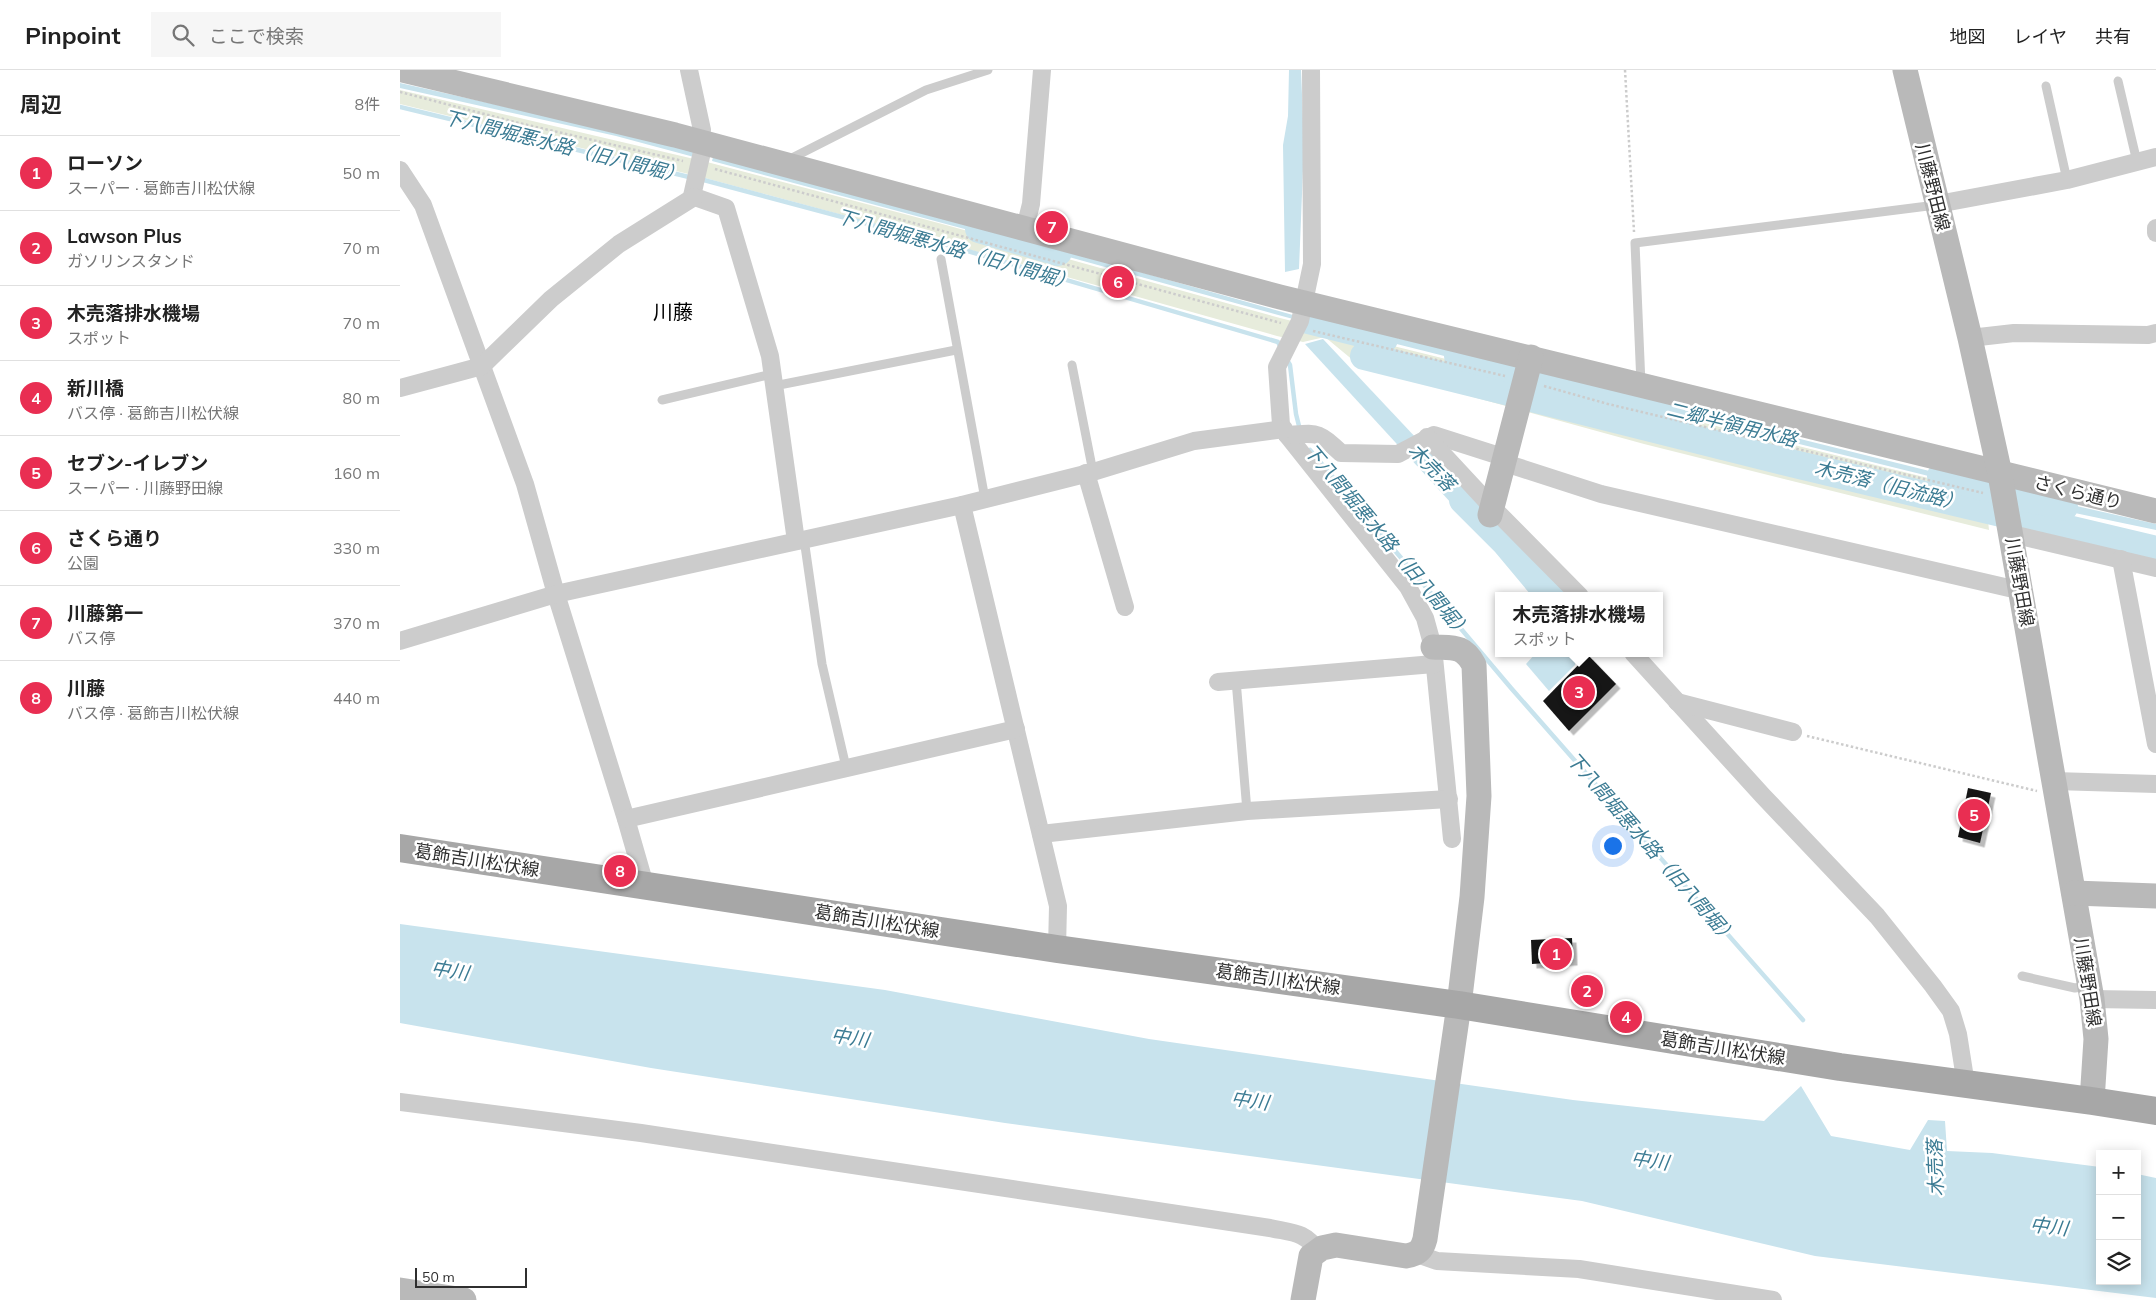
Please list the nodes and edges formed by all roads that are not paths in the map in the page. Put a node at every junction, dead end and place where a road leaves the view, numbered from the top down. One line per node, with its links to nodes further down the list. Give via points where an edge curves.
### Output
1 (402, 70): 9 (street, さくら通り)
2 (689, 70): 9 (street, via 702,130)
3 (988, 70): 12 (lane, via 926,90)
4 (1042, 70): 17 (street, via 1031,204)
5 (1311, 70): 21 (street, via 1312,264)
6 (1905, 70): 16 (street, 川藤野田線)
7 (2118, 81): 11 (lane)
8 (2046, 86): 14 (lane)
9 (701, 153): 12 (street, さくら通り); 15 (street)
10 (2156, 158): 11 (street)
11 (2138, 162): 14 (street)
12 (782, 164): 17 (street, さくら通り)
13 (400, 170): 26 (street, via 423,205)
14 (2067, 180): 16 (street)
15 (693, 196): 26 (street, via 604,256 551,298); 28 (street, via 726,208 770,356)
16 (1938, 204): 23 (street, 川藤野田線); 29 (lane, via 1635,243)
17 (1025, 228): 21 (street, さくら通り, via 1253,290)
18 (2156, 228): 19 (street)
19 (2156, 233)
20 (941, 259): 24 (lane)
21 (1302, 311): 27 (street, さくら通り); 32 (street, via 1277,367 1281,425)
22 (2156, 333): 23 (street, via 2014,333)
23 (1970, 338): 36 (street, 川藤野田線)
24 (956, 350): 28 (lane); 37 (lane)
25 (1072, 364): 35 (lane)
26 (482, 366): 30 (street); 47 (street, via 524,484)
27 (1529, 368): 29 (street, さくら通り); 34 (street)
28 (773, 380): 31 (lane); 42 (street)
29 (1641, 384): 36 (street, さくら通り)
30 (400, 388)
31 (662, 400)
32 (1285, 432): 33 (street, via 1316,433 1341,453 1398,454); 35 (street, via 1194,441); 50 (street, via 1408,586 1425,618)
33 (1428, 437): 34 (street, via 1434,435); 39 (street)
34 (1505, 460): 39 (street); 45 (street, via 1601,494)
35 (1090, 472): 37 (street); 48 (street)
36 (2001, 479): 40 (street, さくら通り); 41 (street, 川藤野田線)
37 (985, 500): 38 (street)
38 (962, 506): 42 (street); 55 (street)
39 (1491, 511): 46 (street)
40 (2156, 511)
41 (2012, 531): 43 (street); 45 (street, 川藤野田線)
42 (800, 540): 47 (street); 58 (lane, via 822,664)
43 (2121, 559): 44 (street); 57 (street)
44 (2156, 568)
45 (2022, 591): 60 (street, 川藤野田線)
46 (1576, 592)
47 (556, 594): 49 (street); 63 (street)
48 (1125, 607)
49 (400, 641)
50 (1433, 656): 52 (street); 61 (street); 74 (street, via 1460,649 1468,654 1474,665 1479,796 1472,897)
51 (1637, 657): 54 (street)
52 (1236, 680): 53 (street); 62 (lane)
53 (1218, 682)
54 (1677, 702): 56 (street); 75 (street, via 1877,916 1933,986 1951,1011 1958,1034)
55 (1016, 729): 58 (street); 64 (street)
56 (1793, 732)
57 (2156, 744)
58 (846, 767): 63 (street)
59 (2156, 784): 60 (street)
60 (2056, 788): 68 (street, 川藤野田線)
61 (1450, 799): 62 (street); 65 (street)
62 (1247, 810): 64 (street)
63 (626, 818): 67 (street)
64 (1041, 834): 70 (street, via 1058,906)
65 (1452, 839)
66 (400, 848): 67 (main road, 葛飾吉川松伏線)
67 (645, 885): 70 (main road, 葛飾吉川松伏線)
68 (2074, 893): 69 (street); 72 (street, 川藤野田線)
69 (2156, 896)
70 (1057, 949): 74 (main road, 葛飾吉川松伏線)
71 (2022, 976): 72 (lane)
72 (2091, 992): 73 (street); 76 (street, 川藤野田線, via 2096,1039)
73 (2156, 1000)
74 (1459, 1004): 75 (main road, 葛飾吉川松伏線); 79 (street)
75 (1963, 1084): 76 (main road, 葛飾吉川松伏線)
76 (2092, 1101): 78 (main road, 葛飾吉川松伏線)
77 (400, 1102): 80 (street, via 641,1132 1270,1228 1309,1239)
78 (2156, 1111)
79 (1421, 1246): 80 (street, via 1392,1255 1336,1245); 84 (street, via 1437,1261 1579,1270)
80 (1318, 1251): 83 (street, via 1311,1256)
81 (400, 1290): 82 (street)
82 (464, 1300)
83 (1303, 1300)
84 (1773, 1300)

